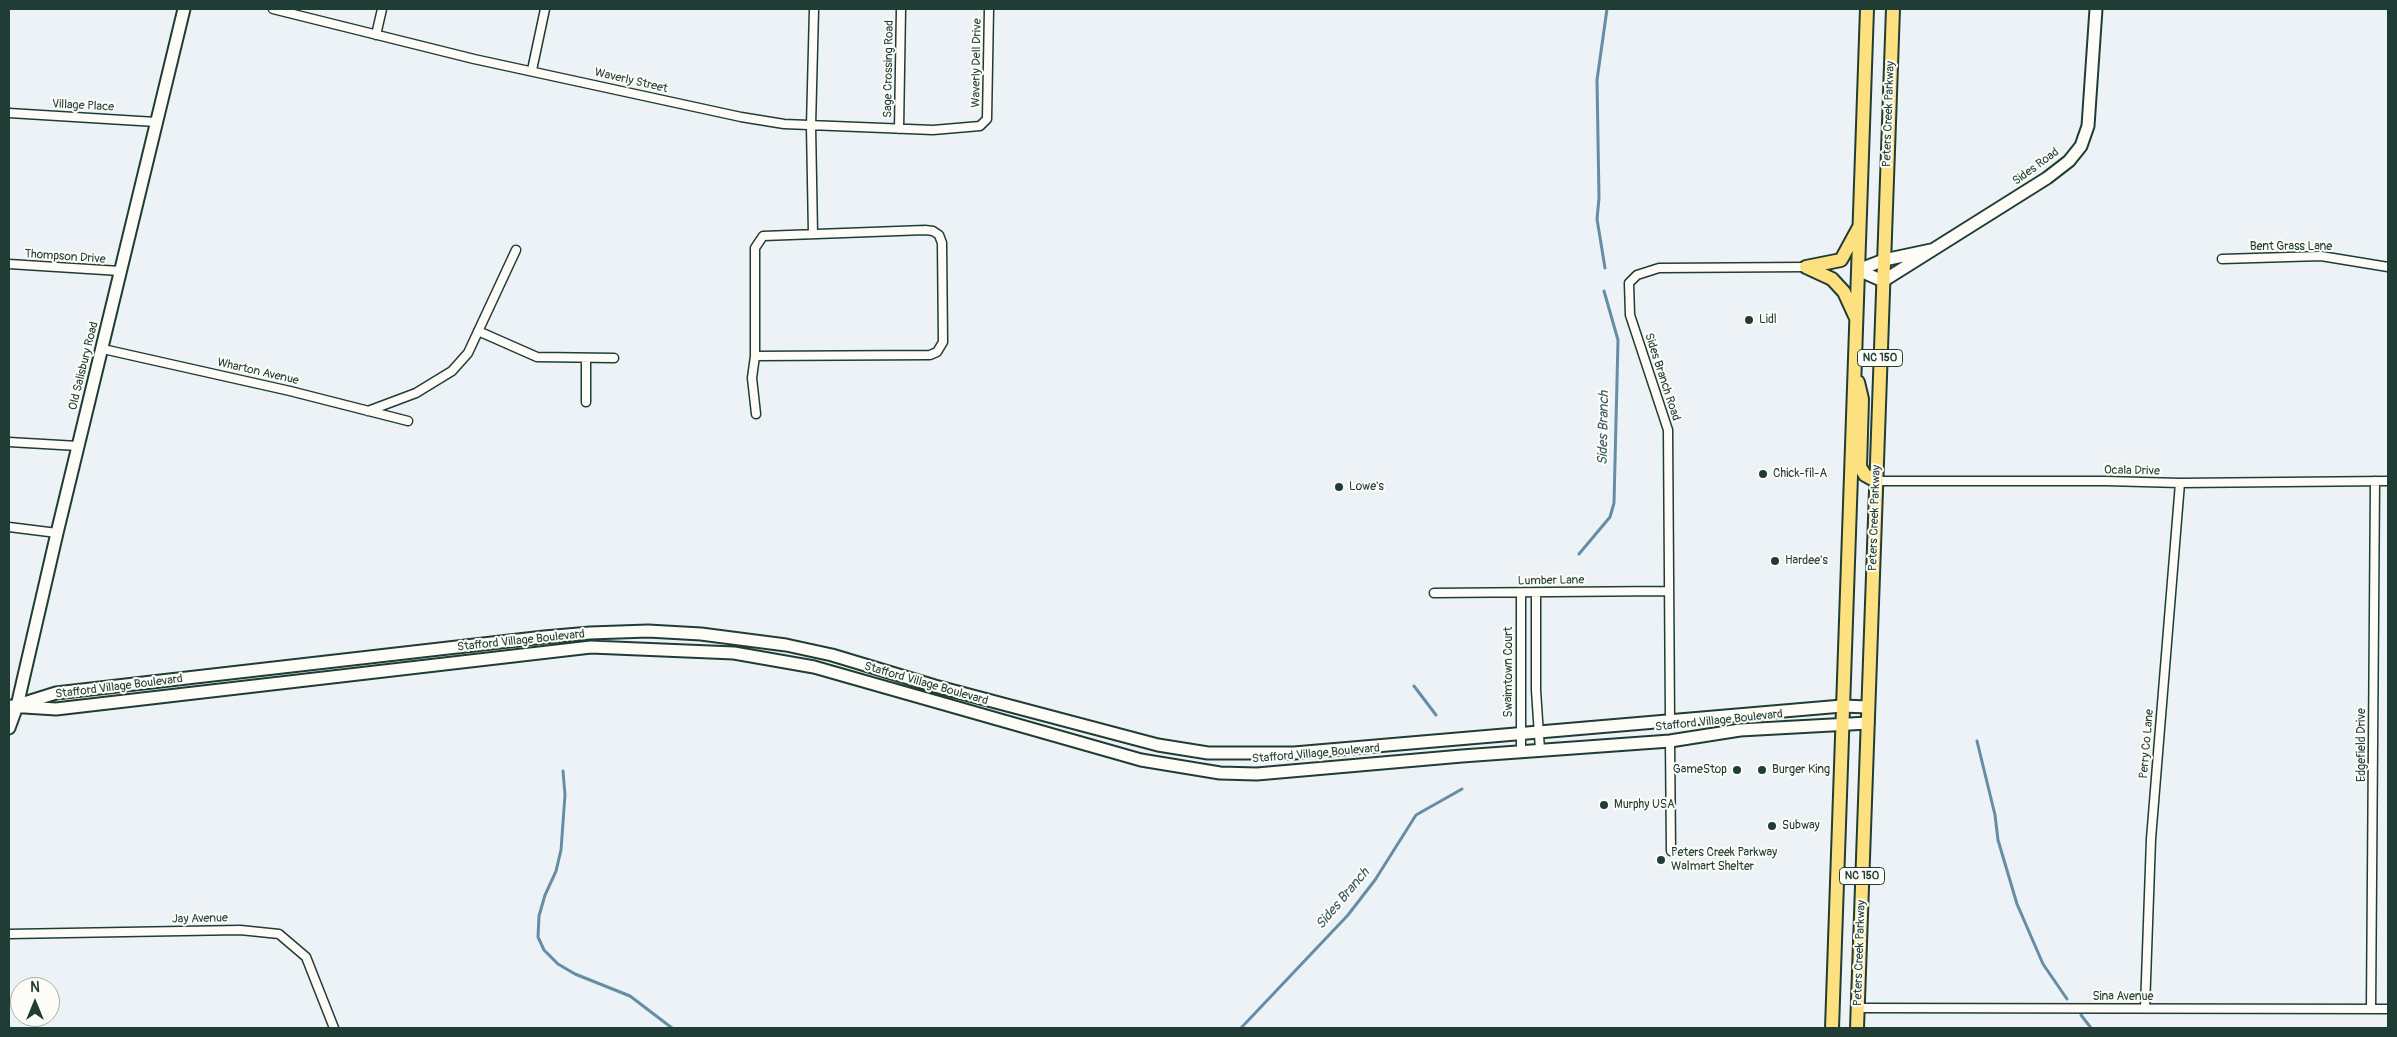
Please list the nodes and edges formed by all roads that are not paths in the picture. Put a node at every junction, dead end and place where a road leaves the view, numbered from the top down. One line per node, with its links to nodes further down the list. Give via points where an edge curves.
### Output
1 (184, 9): 15 (main road, Old Salisbury Road)
2 (273, 9): 11 (street, Waverly Street)
3 (382, 9): 11 (street)
4 (545, 9): 12 (street)
5 (814, 9): 16 (street)
6 (901, 9): 17 (street, Sage Crossing Road)
7 (989, 9): 14 (street, Waverly Dell Drive)
8 (1867, 9): 18 (main road, Peters Creek Parkway / NC 150)
9 (1893, 9): 22 (main road, Peters Creek Parkway / NC 150)
10 (2096, 9): 20 (main road, Sides Road, via 2091,105 2088,126 2080,146 2069,161 2048,178)
11 (376, 35): 12 (street, Waverly Street)
12 (532, 70): 16 (street, Waverly Street, via 742,117)
13 (9, 114): 15 (street, Village Place)
14 (987, 119): 17 (street, Waverly Street, via 980,126 967,129)
15 (156, 122): 28 (main road, Old Salisbury Road)
16 (811, 126): 17 (street, Waverly Street); 19 (street)
17 (899, 129)
18 (1859, 227): 26 (main road, via 1841,260); 27 (main road, Peters Creek Parkway / NC 150)
19 (813, 234): 33 (street, via 763,236 754,248); 33 (street, via 925,230 939,235 942,243 941,348 930,355)
20 (1937, 248): 22 (main road, Sides Road); 29 (main road, Sides Road)
21 (516, 250): 31 (street)
22 (1884, 260): 27 (main road, Sides Road); 29 (main road, Peters Creek Parkway / NC 150)
23 (2222, 260): 25 (street, Bent Grass Lane, via 2321,256)
24 (9, 264): 28 (street, Thompson Drive)
25 (2388, 266)
26 (1806, 267): 30 (main road, via 1832,279 1844,292); 49 (street, Sides Branch Road, via 1659,268 1637,275 1629,284 1630,315 1668,430)
27 (1858, 270): 29 (main road); 30 (main road, Peters Creek Parkway / NC 150)
28 (120, 272): 32 (main road, Old Salisbury Road)
29 (1883, 281): 45 (main road, Peters Creek Parkway / NC 150)
30 (1856, 320): 36 (main road, Peters Creek Parkway / NC 150)
31 (478, 331): 34 (street, via 537,357); 38 (street, via 468,353 447,375 416,393)
32 (103, 349): 38 (street, Wharton Avenue); 42 (main road, Old Salisbury Road)
33 (754, 356): 39 (street, via 752,378)
34 (586, 358): 35 (street); 37 (street)
35 (614, 358)
36 (1855, 367): 45 (main road, via 1862,399 1860,467); 56 (main road, Peters Creek Parkway / NC 150)
37 (586, 402)
38 (368, 411): 40 (street, Wharton Avenue)
39 (756, 414)
40 (408, 421)
41 (9, 442): 42 (street)
42 (78, 446): 48 (main road, Old Salisbury Road)
43 (2375, 481): 44 (street, Ocala Drive); 46 (street, Ocala Drive); 71 (street, Edgefield Drive)
44 (2388, 481)
45 (1876, 482): 46 (street, Ocala Drive); 57 (main road, Peters Creek Parkway / NC 150)
46 (2180, 483): 70 (street, Perry Co Lane, via 2151,839)
47 (9, 528): 48 (street)
48 (56, 533): 55 (main road, Old Salisbury Road)
49 (1668, 591): 52 (street, Lumber Lane); 58 (street, Sides Branch Road)
50 (1434, 593): 51 (street, Lumber Lane)
51 (1521, 593): 52 (street, Lumber Lane); 53 (street, Swaimtown Court)
52 (1536, 593): 54 (street)
53 (1520, 662): 54 (street); 62 (street, Swaimtown Court)
54 (1536, 662): 63 (street)
55 (13, 706): 61 (main road, Old Salisbury Road); 62 (main road, Stafford Village Boulevard, via 65,692 553,636 648,631 701,634 804,649 1158,745 1208,753 1294,753); 66 (main road, Stafford Village Boulevard, via 56,709 591,646 734,653 814,667 1141,760 1200,770 1257,774)
56 (1842, 706): 57 (main road, Stafford Village Boulevard); 58 (main road, Stafford Village Boulevard); 60 (main road, Peters Creek Parkway / NC 150)
57 (1868, 707): 59 (main road, Peters Creek Parkway / NC 150)
58 (1670, 721): 63 (main road, Stafford Village Boulevard)
59 (1868, 723): 60 (main road, Stafford Village Boulevard); 69 (main road, Peters Creek Parkway / NC 150)
60 (1841, 724): 64 (main road, Stafford Village Boulevard, via 1740,730); 74 (main road, Peters Creek Parkway / NC 150)
61 (9, 728)
62 (1520, 732): 63 (main road, Stafford Village Boulevard); 66 (street, Swaimtown Court)
63 (1540, 732): 65 (street)
64 (1670, 741): 65 (main road, Stafford Village Boulevard); 67 (street)
65 (1540, 750): 66 (main road, Stafford Village Boulevard)
66 (1521, 752)
67 (1671, 851)
68 (9, 934): 73 (street, Jay Avenue, via 240,930 279,934 306,957)
69 (1858, 1008): 70 (street, Sina Avenue); 75 (main road, Peters Creek Parkway / NC 150)
70 (2145, 1008): 71 (street, Sina Avenue)
71 (2371, 1008): 72 (street, Sina Avenue)
72 (2388, 1009)
73 (334, 1028)
74 (1832, 1028)
75 (1857, 1028)

